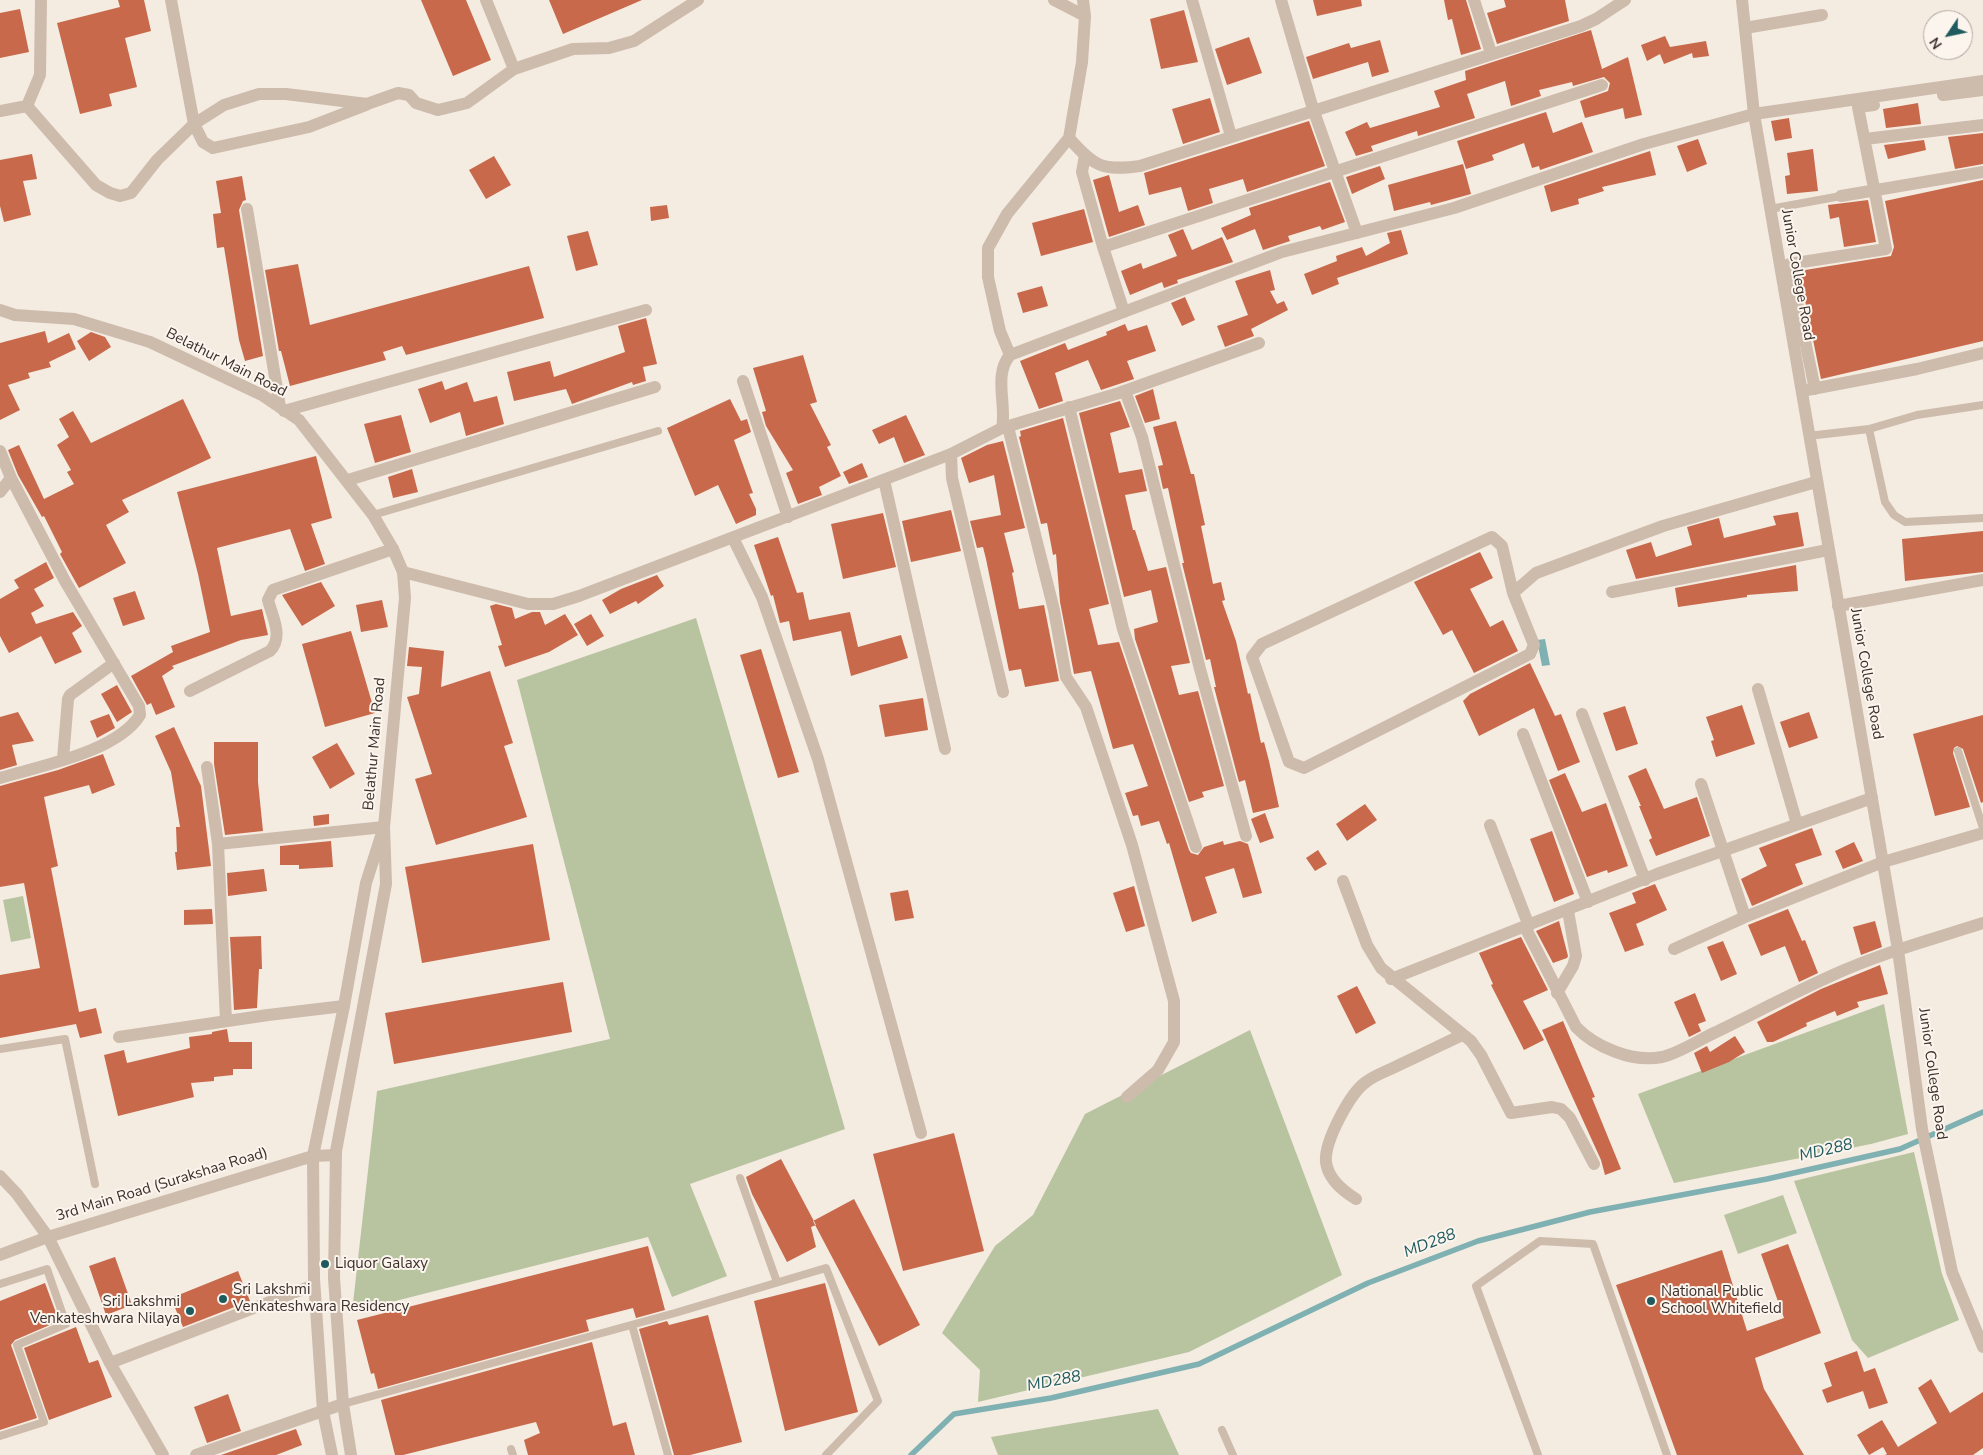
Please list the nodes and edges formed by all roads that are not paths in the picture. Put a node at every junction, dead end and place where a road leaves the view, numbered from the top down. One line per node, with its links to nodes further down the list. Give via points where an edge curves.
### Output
1 (42, 0): 22 (street, via 40,75)
2 (171, 0): 26 (street)
3 (486, 0): 17 (street)
4 (698, 0): 17 (street, via 634,41 609,48 572,49)
5 (1054, 0): 14 (street)
6 (1083, 0): 14 (street)
7 (1192, 0): 28 (street)
8 (1281, 0): 23 (street)
9 (1474, 0): 16 (street)
10 (1625, 0): 12 (street)
11 (1742, 0): 15 (street, Junior College Road)
12 (1608, 5): 16 (street, via 1581,26)
13 (1822, 15): 15 (street)
14 (1085, 16): 29 (street, via 1082,62)
15 (1745, 28): 25 (street, Junior College Road)
16 (1491, 53): 23 (street)
17 (514, 69): 21 (street, via 467,103 448,108 438,110 398,93)
18 (1983, 81): 25 (street)
19 (1602, 85): 32 (street)
20 (1983, 90): 30 (street, via 1858,107)
21 (367, 104): 26 (street, via 259,94 224,105); 26 (street, via 309,127 213,148 203,142)
22 (27, 106): 24 (street); 26 (street, via 96,185 120,196 131,193 157,160)
23 (1313, 109): 28 (street); 32 (street)
24 (0, 111)
25 (1754, 114): 37 (street, Junior College Road); 38 (street, via 1644,144 1454,208)
26 (194, 124)
27 (1983, 125): 30 (street)
28 (1231, 136): 31 (street, via 1140,166 1114,169 1097,164)
29 (1069, 138): 31 (street); 47 (street, via 1008,214 988,248 988,277 1000,331)
30 (1865, 140): 34 (street)
31 (1085, 155): 39 (street, via 1082,172)
32 (1336, 171): 38 (street); 39 (street)
33 (1983, 172): 34 (street)
34 (1875, 190): 35 (street); 43 (street, via 1886,249 1789,264)
35 (1841, 196): 37 (lane)
36 (247, 209): 55 (street)
37 (1770, 209): 44 (street, Junior College Road)
38 (1357, 233): 42 (street, via 1282,252)
39 (1103, 247): 42 (street)
40 (0, 310): 55 (street, Belathur Main Road, via 15,316 74,319 150,342 262,396)
41 (646, 310): 55 (street)
42 (1124, 312): 47 (street)
43 (1806, 341): 44 (street); 50 (street)
44 (1792, 342): 52 (street, Junior College Road)
45 (1259, 343): 51 (street)
46 (1983, 353): 50 (street)
47 (1010, 355): 56 (street, via 1004,362 1002,374)
48 (744, 381): 68 (street)
49 (655, 387): 63 (street)
50 (1815, 389): 52 (street)
51 (1125, 391): 54 (street); 96 (street, via 1142,437)
52 (1800, 391): 59 (street, Junior College Road)
53 (1983, 405): 57 (lane, via 1917,415)
54 (1069, 407): 56 (street); 98 (street, via 1123,629)
55 (282, 409): 63 (street, Belathur Main Road, via 299,420)
56 (1005, 428): 61 (street); 117 (street, via 1054,610 1066,677 1086,707 1132,845 1174,1001 1174,1042 1158,1070)
57 (1869, 429): 59 (lane); 69 (lane, via 1885,502 1894,515 1905,522)
58 (658, 431): 67 (lane)
59 (1808, 436): 65 (street, Junior College Road)
60 (0, 451): 62 (street)
61 (951, 454): 64 (street); 81 (street, via 952,478)
62 (11, 478): 66 (street); 78 (street, via 65,581)
63 (348, 480): 67 (street, Belathur Main Road)
64 (884, 480): 68 (street); 84 (street)
65 (1816, 482): 72 (street, Junior College Road); 76 (street, via 1645,533 1536,573)
66 (0, 492)
67 (374, 515): 71 (street, Belathur Main Road)
68 (788, 517): 70 (street)
69 (1983, 518)
70 (734, 538): 73 (street, via 553,604 528,604); 118 (street, via 762,597 818,759)
71 (393, 549): 73 (street, Belathur Main Road); 80 (street, via 272,590 268,600 278,638 275,646)
72 (1828, 550): 75 (street); 77 (street, Junior College Road)
73 (402, 572): 93 (street, Belathur Main Road, via 405,598)
74 (1983, 580): 77 (street)
75 (1612, 592)
76 (1513, 593): 76 (street, via 1534,645 1530,654 1304,768 1289,762 1252,657 1262,644 1492,537 1502,546)
77 (1838, 606): 90 (street, Junior College Road)
78 (114, 663): 86 (street, via 70,695); 86 (street, via 139,706 140,715 126,731)
79 (1758, 689): 91 (street)
80 (190, 691)
81 (1003, 692)
82 (1582, 714): 101 (street)
83 (1523, 734): 103 (street)
84 (945, 749)
85 (1958, 751): 94 (lane)
86 (63, 759): 88 (street)
87 (208, 766): 97 (street)
88 (0, 778)
89 (1701, 784): 99 (street)
90 (1872, 798): 91 (street); 100 (street, Junior College Road)
91 (1797, 824): 99 (street)
92 (1490, 825): 107 (street)
93 (384, 827): 97 (street); 112 (street, Belathur Main Road, via 366,882); 119 (street, Belathur Main Road, via 386,884)
94 (1983, 828)
95 (1983, 833): 100 (street)
96 (1246, 836)
97 (218, 844): 113 (street)
98 (1196, 847)
99 (1722, 851): 101 (street); 105 (street)
100 (1883, 862): 105 (street); 109 (street, Junior College Road)
101 (1645, 880): 103 (street)
102 (1343, 881): 110 (street, via 1367,945)
103 (1588, 902): 104 (street)
104 (1568, 911): 107 (street); 111 (street, via 1576,956)
105 (1744, 917): 108 (street)
106 (1983, 923): 109 (street)
107 (1527, 926): 110 (street); 111 (street)
108 (1674, 949)
109 (1898, 950): 111 (street, via 1834,974 1662,1057 1642,1057 1603,1048 1588,1039 1576,1027); 132 (street, Junior College Road, via 1922,1129 1952,1272)
110 (1391, 979): 114 (street)
111 (1557, 993)
112 (344, 1006): 113 (street); 120 (street, Belathur Main Road)
113 (226, 1021): 115 (street)
114 (1462, 1035): 121 (street, via 1481,1055 1511,1112 1552,1107 1562,1109); 125 (street, via 1367,1081 1354,1094 1341,1115 1326,1162 1341,1190)
115 (119, 1037)
116 (0, 1049): 124 (lane, via 65,1039)
117 (1127, 1097)
118 (921, 1133)
119 (336, 1155): 120 (street, 3rd Main Road (Surakshaa Road)); 134 (street, Belathur Main Road, via 334,1278)
120 (312, 1156): 126 (street, 3rd Main Road (Surakshaa Road)); 130 (street, Belathur Main Road)
121 (1594, 1164)
122 (0, 1176): 126 (street)
123 (740, 1178): 128 (lane)
124 (95, 1184)
125 (1356, 1199)
126 (48, 1238): 127 (street, 3rd Main Road (Surakshaa Road)); 133 (street)
127 (0, 1256)
128 (777, 1282): 131 (lane); 143 (lane, via 826,1268 878,1401)
129 (0, 1284): 137 (lane, via 47,1269 66,1324 17,1345 44,1422)
130 (314, 1285): 133 (street); 135 (street, Belathur Main Road)
131 (632, 1325): 134 (lane); 142 (lane)
132 (1983, 1348)
133 (110, 1362): 138 (street)
134 (343, 1404): 135 (street); 141 (street, Belathur Main Road)
135 (324, 1411): 139 (street); 140 (street, Belathur Main Road)
136 (1222, 1430): 144 (lane)
137 (0, 1436)
138 (163, 1455)
139 (196, 1455)
140 (332, 1455)
141 (351, 1455)
142 (668, 1455)
143 (826, 1455)
144 (1233, 1455)
145 (1538, 1455): 146 (lane, via 1476,1286 1540,1241 1592,1244)
146 (1667, 1455)

